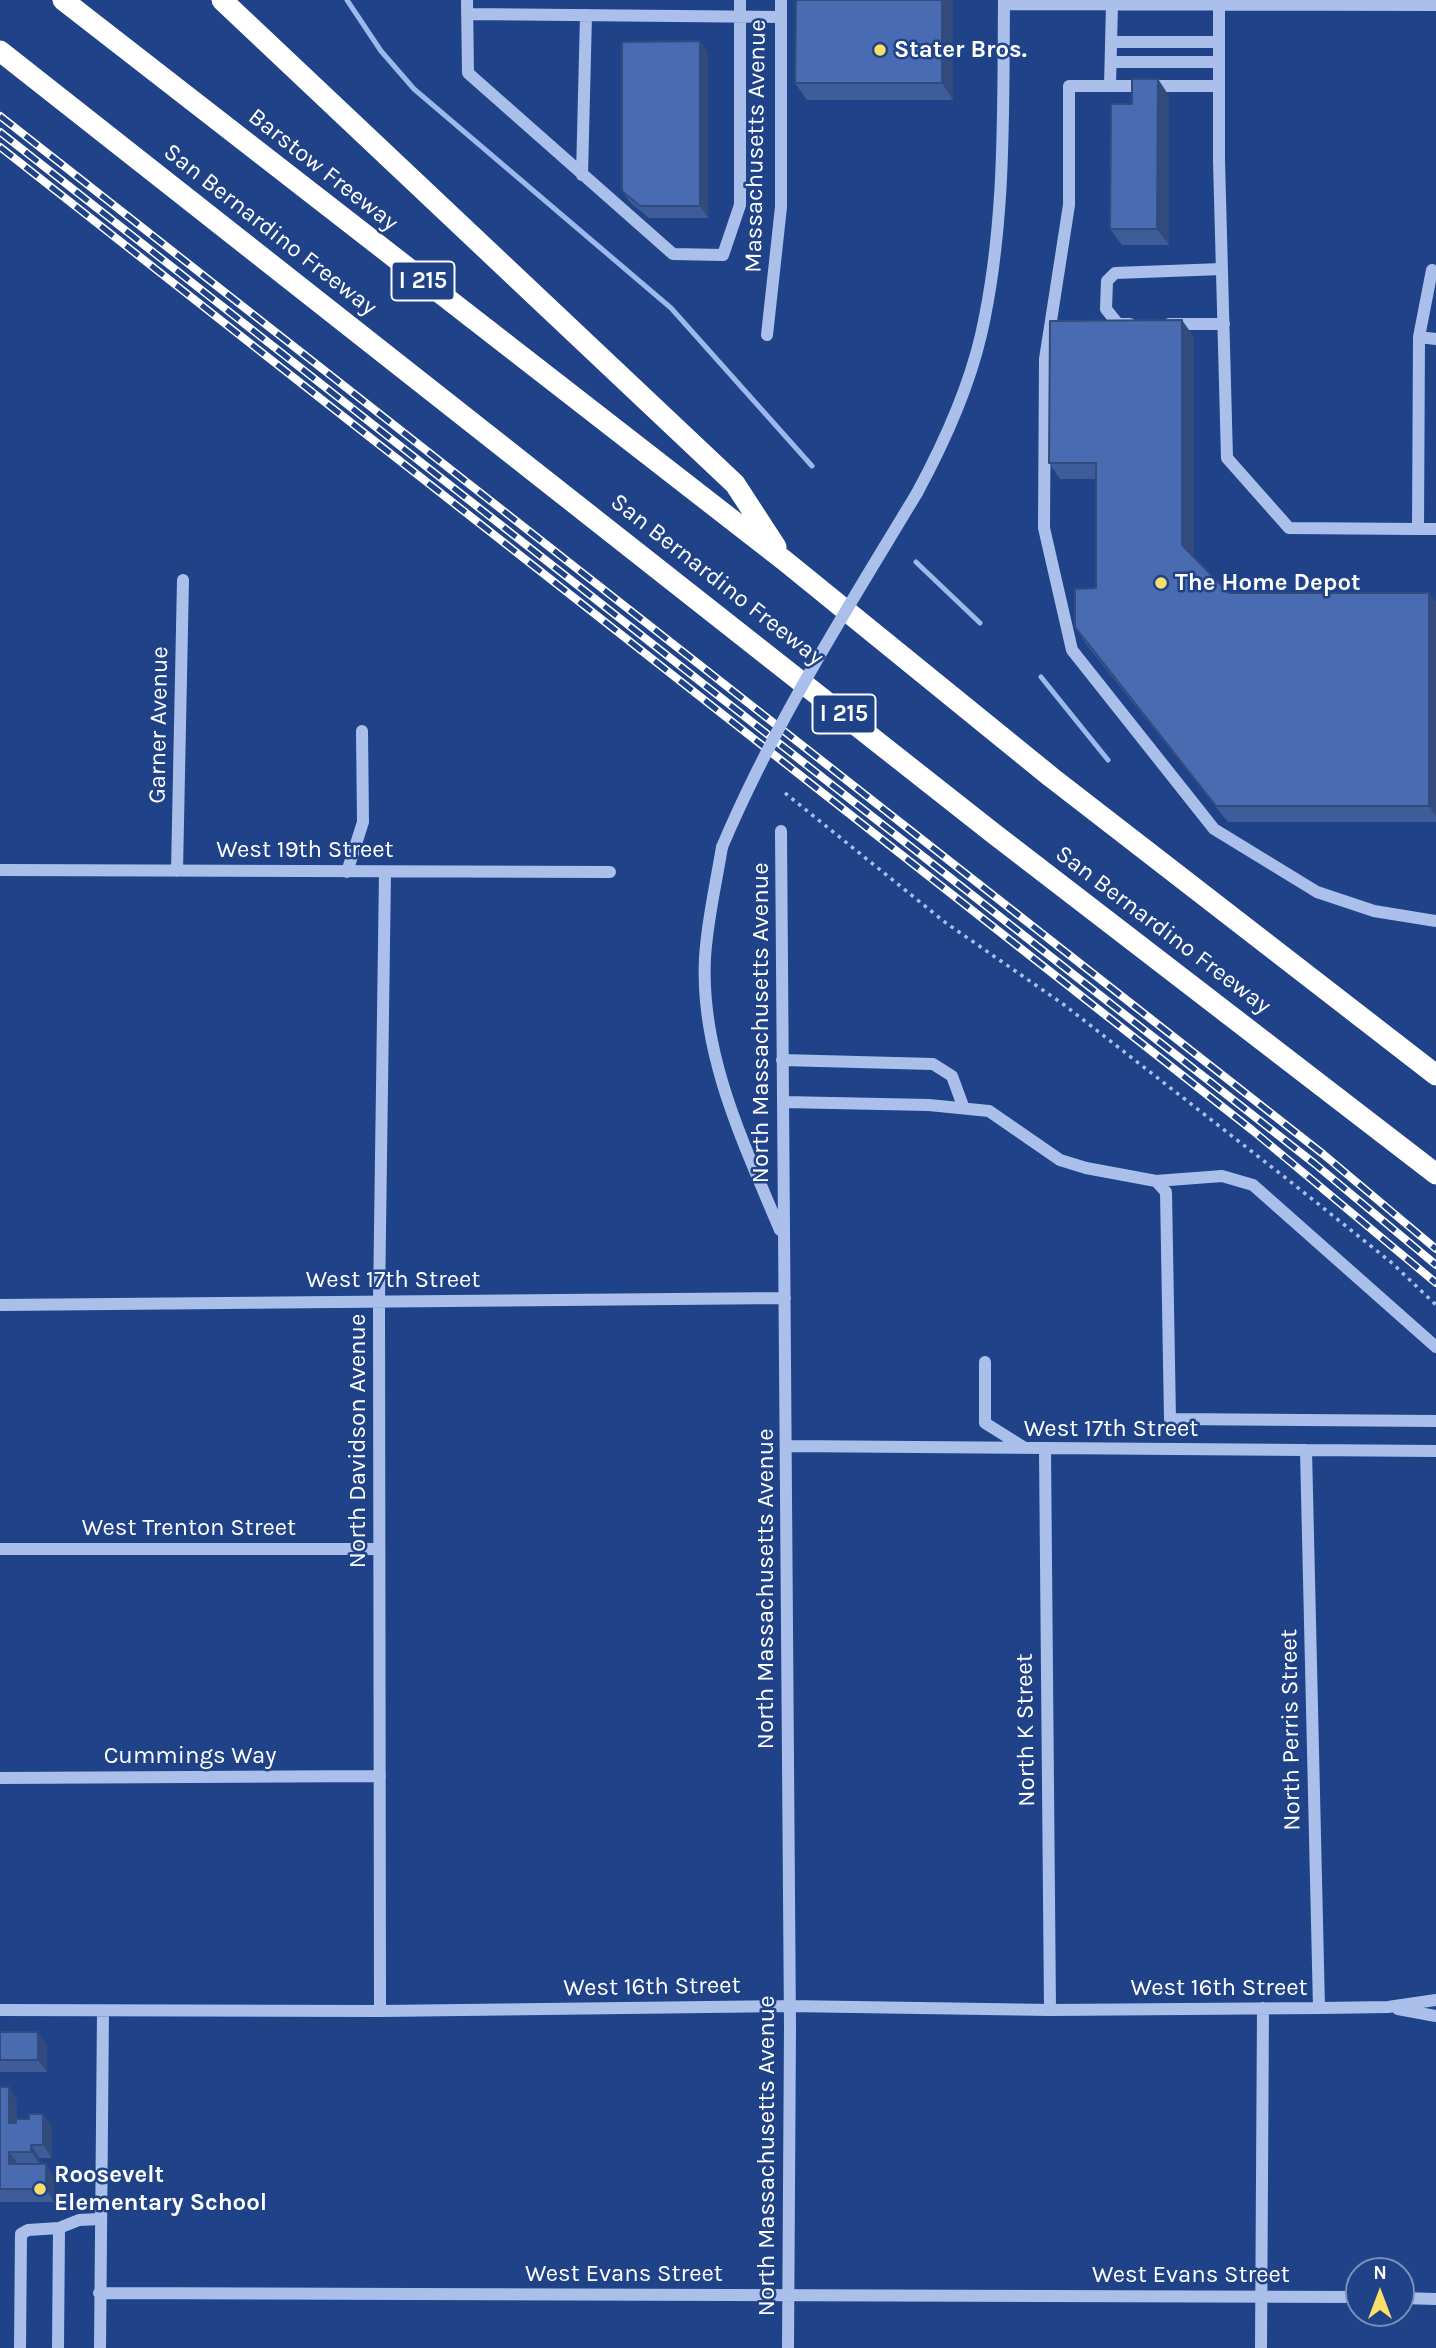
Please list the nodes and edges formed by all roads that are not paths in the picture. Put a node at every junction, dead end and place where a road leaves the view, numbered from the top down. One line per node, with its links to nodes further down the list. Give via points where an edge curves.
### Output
1 (63, 0): 35 (highway, Barstow Freeway / I 215)
2 (222, 0): 35 (highway, via 735,484)
3 (467, 0): 11 (street)
4 (740, 0): 13 (street)
5 (781, 0): 14 (street, Massachusetts Avenue)
6 (1004, 2): 8 (street); 51 (street, bridge, via 1000,188 981,335 964,391 917,493 781,720 722,847 705,961 713,1047 726,1099)
7 (1320, 2): 9 (street); 10 (street)
8 (1112, 4): 10 (street); 15 (street)
9 (1434, 4)
10 (1219, 5): 16 (street)
11 (467, 14): 12 (street); 22 (street, via 468,73)
12 (586, 15): 13 (street); 22 (street)
13 (740, 16): 14 (street); 22 (street, via 740,205 723,255 673,254)
14 (781, 17): 30 (street, Massachusetts Avenue, via 781,207)
15 (1111, 42): 16 (street); 18 (street)
16 (1217, 42): 19 (street)
17 (0, 51): 49 (highway, San Bernardino Freeway / I 215, via 993,833)
18 (1111, 62): 19 (street); 20 (street)
19 (1217, 62): 21 (street)
20 (1110, 86): 21 (street); 44 (street, via 1069,86 1069,205 1058,324 1045,359 1044,528 1072,650 1214,829 1317,892 1374,911)
21 (1218, 86): 23 (street)
22 (582, 175)
23 (1222, 269): 26 (street, via 1115,273 1107,281 1106,309); 29 (street)
24 (1432, 270): 31 (street)
25 (1099, 324): 26 (street)
26 (1118, 324): 27 (street)
27 (1146, 324)
28 (1160, 324): 29 (street)
29 (1224, 324): 33 (street, via 1227,458 1289,528)
30 (767, 335)
31 (1419, 337): 32 (street); 33 (street)
32 (1436, 339)
33 (1418, 529): 34 (street)
34 (1436, 529)
35 (785, 561): 46 (highway, San Bernardino Freeway / I 215, via 1062,785)
36 (183, 580): 40 (street, Garner Avenue)
37 (362, 731): 41 (street, via 363,822)
38 (781, 831): 45 (street, North Massachusetts Avenue)
39 (0, 870): 40 (street, West 19th Street)
40 (177, 871): 41 (street, West 19th Street)
41 (347, 872): 42 (street, West 19th Street)
42 (385, 872): 43 (street, West 19th Street); 53 (street, North Davidson Avenue)
43 (610, 872)
44 (1436, 921)
45 (782, 1060): 47 (street, North Massachusetts Avenue); 48 (street, via 933,1064 953,1076)
46 (1436, 1075)
47 (783, 1102): 48 (street); 51 (street, North Massachusetts Avenue)
48 (962, 1106): 50 (street, via 989,1111 1060,1160)
49 (1436, 1174)
50 (1156, 1181): 55 (street, via 1222,1176 1253,1185); 57 (street, via 1166,1192 1170,1419)
51 (783, 1237): 52 (street, North Massachusetts Avenue)
52 (785, 1298): 53 (street, West 17th Street); 58 (street, North Massachusetts Avenue)
53 (379, 1301): 54 (street, West 17th Street); 64 (street, North Davidson Avenue)
54 (0, 1305)
55 (1436, 1347)
56 (985, 1362): 59 (street, via 985,1423)
57 (1436, 1421)
58 (786, 1446): 59 (street, West 17th Street); 68 (street, North Massachusetts Avenue)
59 (1027, 1449): 60 (street, West 17th Street)
60 (1045, 1450): 61 (street, West 17th Street); 73 (street, North K Street)
61 (1306, 1450): 62 (street, West 17th Street); 71 (street, North Perris Street)
62 (1436, 1451)
63 (0, 1549): 64 (street, West Trenton Street)
64 (379, 1549): 65 (street, North Davidson Avenue)
65 (380, 1776): 66 (street, Cummings Way); 75 (street, North Davidson Avenue)
66 (0, 1778)
67 (1436, 2000): 69 (street, West 16th Street)
68 (789, 2006): 73 (street, West 16th Street); 75 (street, West 16th Street); 80 (street, North Massachusetts Avenue)
69 (1388, 2007): 71 (street, West 16th Street); 76 (street, West 16th Street)
70 (1263, 2008): 71 (street, West 16th Street); 73 (street, West 16th Street); 81 (street)
71 (1319, 2008)
72 (0, 2010): 74 (street, West 16th Street)
73 (1050, 2010)
74 (103, 2011): 75 (street, West 16th Street); 77 (street)
75 (380, 2011)
76 (1436, 2016)
77 (100, 2219): 78 (street, via 79,2220); 79 (street)
78 (59, 2228): 85 (street, via 21,2234); 86 (street)
79 (99, 2293): 80 (street, West Evans Street); 87 (street)
80 (788, 2294): 81 (street, West Evans Street); 88 (street, North Massachusetts Avenue)
81 (1261, 2296): 82 (street, West Evans Street); 89 (street)
82 (1345, 2298)
83 (1415, 2298): 84 (street)
84 (1436, 2298)
85 (20, 2348)
86 (58, 2348)
87 (100, 2348)
88 (788, 2348)
89 (1261, 2348)

